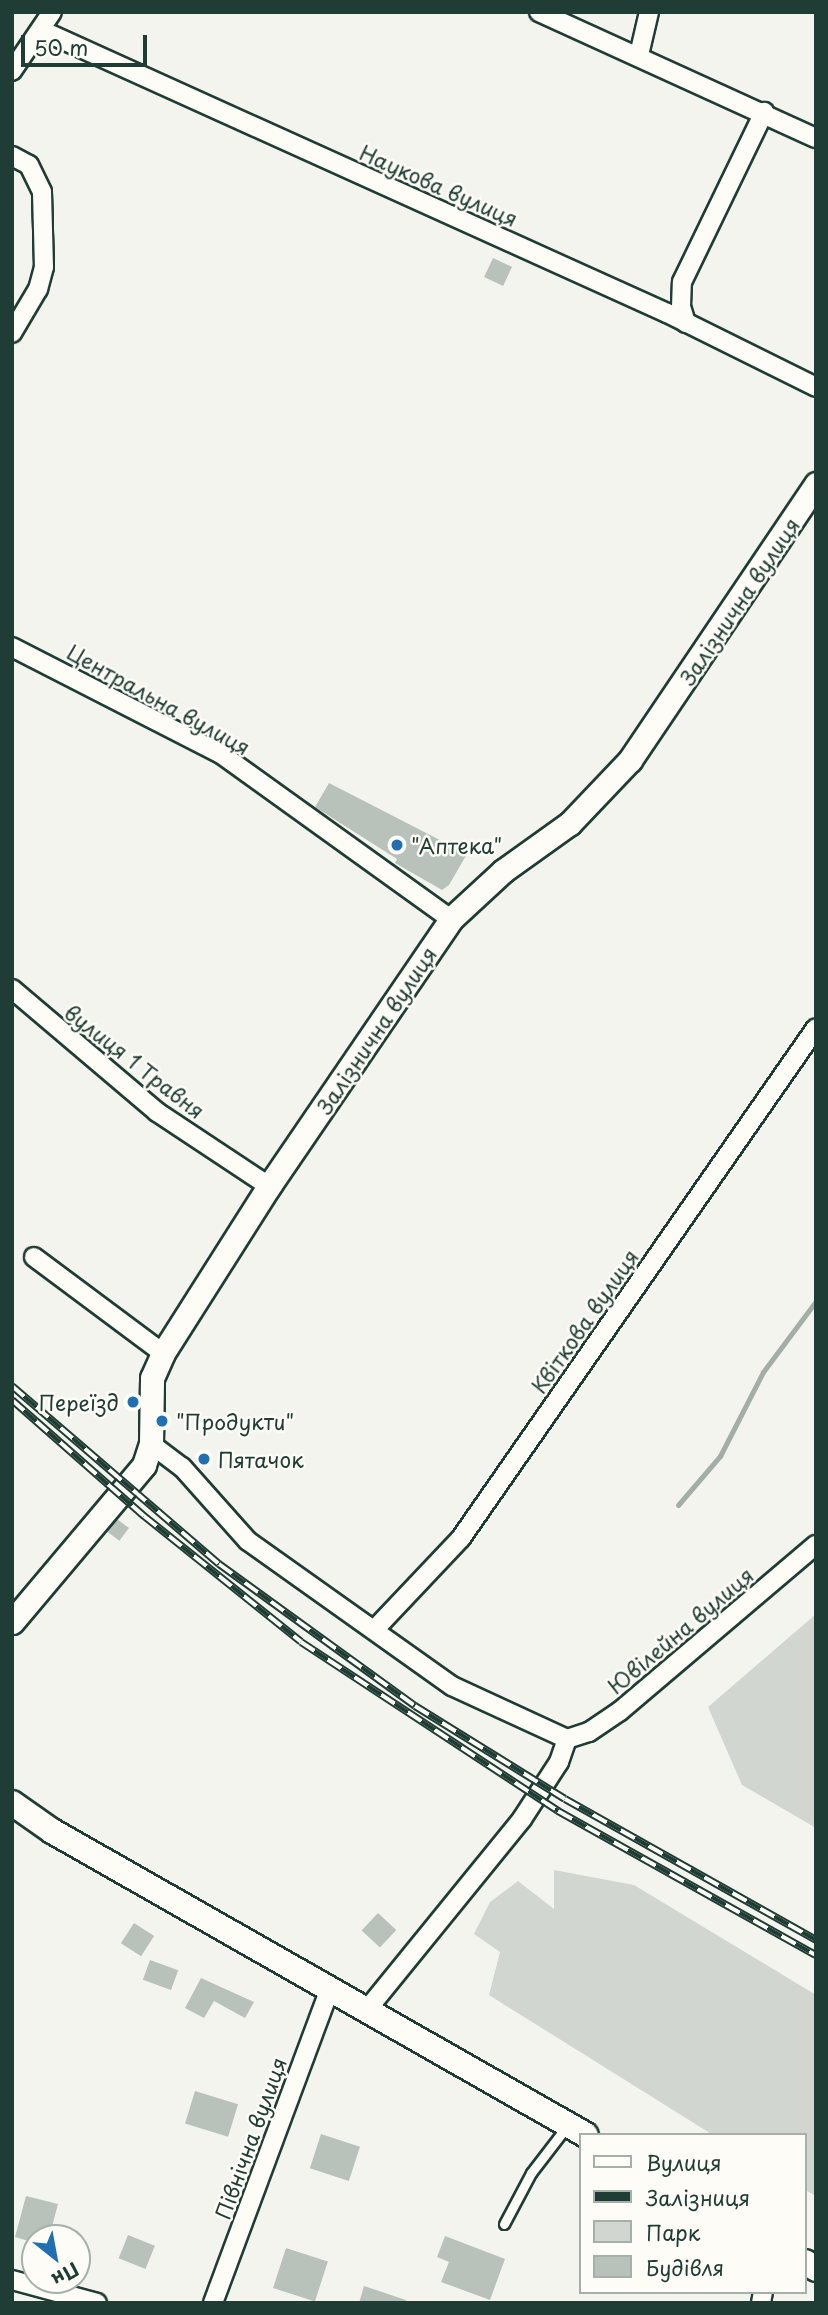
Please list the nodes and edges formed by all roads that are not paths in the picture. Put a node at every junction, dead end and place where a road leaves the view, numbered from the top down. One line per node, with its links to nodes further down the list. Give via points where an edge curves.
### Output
1 (52, 12): 4 (street)
2 (539, 12): 5 (street)
3 (649, 12): 5 (street)
4 (41, 30): 6 (street); 10 (street, Наукова вулиця)
5 (639, 55): 7 (street)
6 (12, 71)
7 (764, 112): 8 (street); 10 (street, via 682,282 680,298)
8 (816, 138)
9 (12, 156): 11 (street, via 29,165 42,191 44,267 38,289)
10 (686, 323): 12 (street, Наукова вулиця)
11 (12, 333)
12 (816, 387)
13 (816, 484): 15 (street, Залізнична вулиця, via 630,760 570,823 503,871)
14 (12, 647): 15 (street, Центральна вулиця, via 221,754)
15 (451, 919): 18 (street, Залізнична вулиця)
16 (12, 989): 18 (street, вулиця 1 Травня, via 157,1112)
17 (816, 1028): 24 (street, Квіткова вулиця, via 461,1538)
18 (269, 1186): 20 (street, Залізнична вулиця)
19 (34, 1257): 20 (street)
20 (163, 1353): 21 (street, Залізнична вулиця, via 149,1396)
21 (151, 1444): 23 (street, Залізнична вулиця, via 144,1465); 24 (street, via 182,1467 248,1541)
22 (816, 1545): 25 (street, Ювілейна вулиця, via 620,1711 589,1732)
23 (12, 1622)
24 (376, 1628): 25 (street, via 452,1686)
25 (567, 1739): 28 (street, via 559,1762 522,1819)
26 (12, 1803): 27 (main road)
27 (330, 1989): 28 (main road); 33 (street, Північна вулиця)
28 (366, 2011): 29 (main road)
29 (577, 2130): 30 (lane, via 531,2174)
30 (504, 2224)
31 (12, 2280): 32 (street)
32 (97, 2303)
33 (213, 2303)

